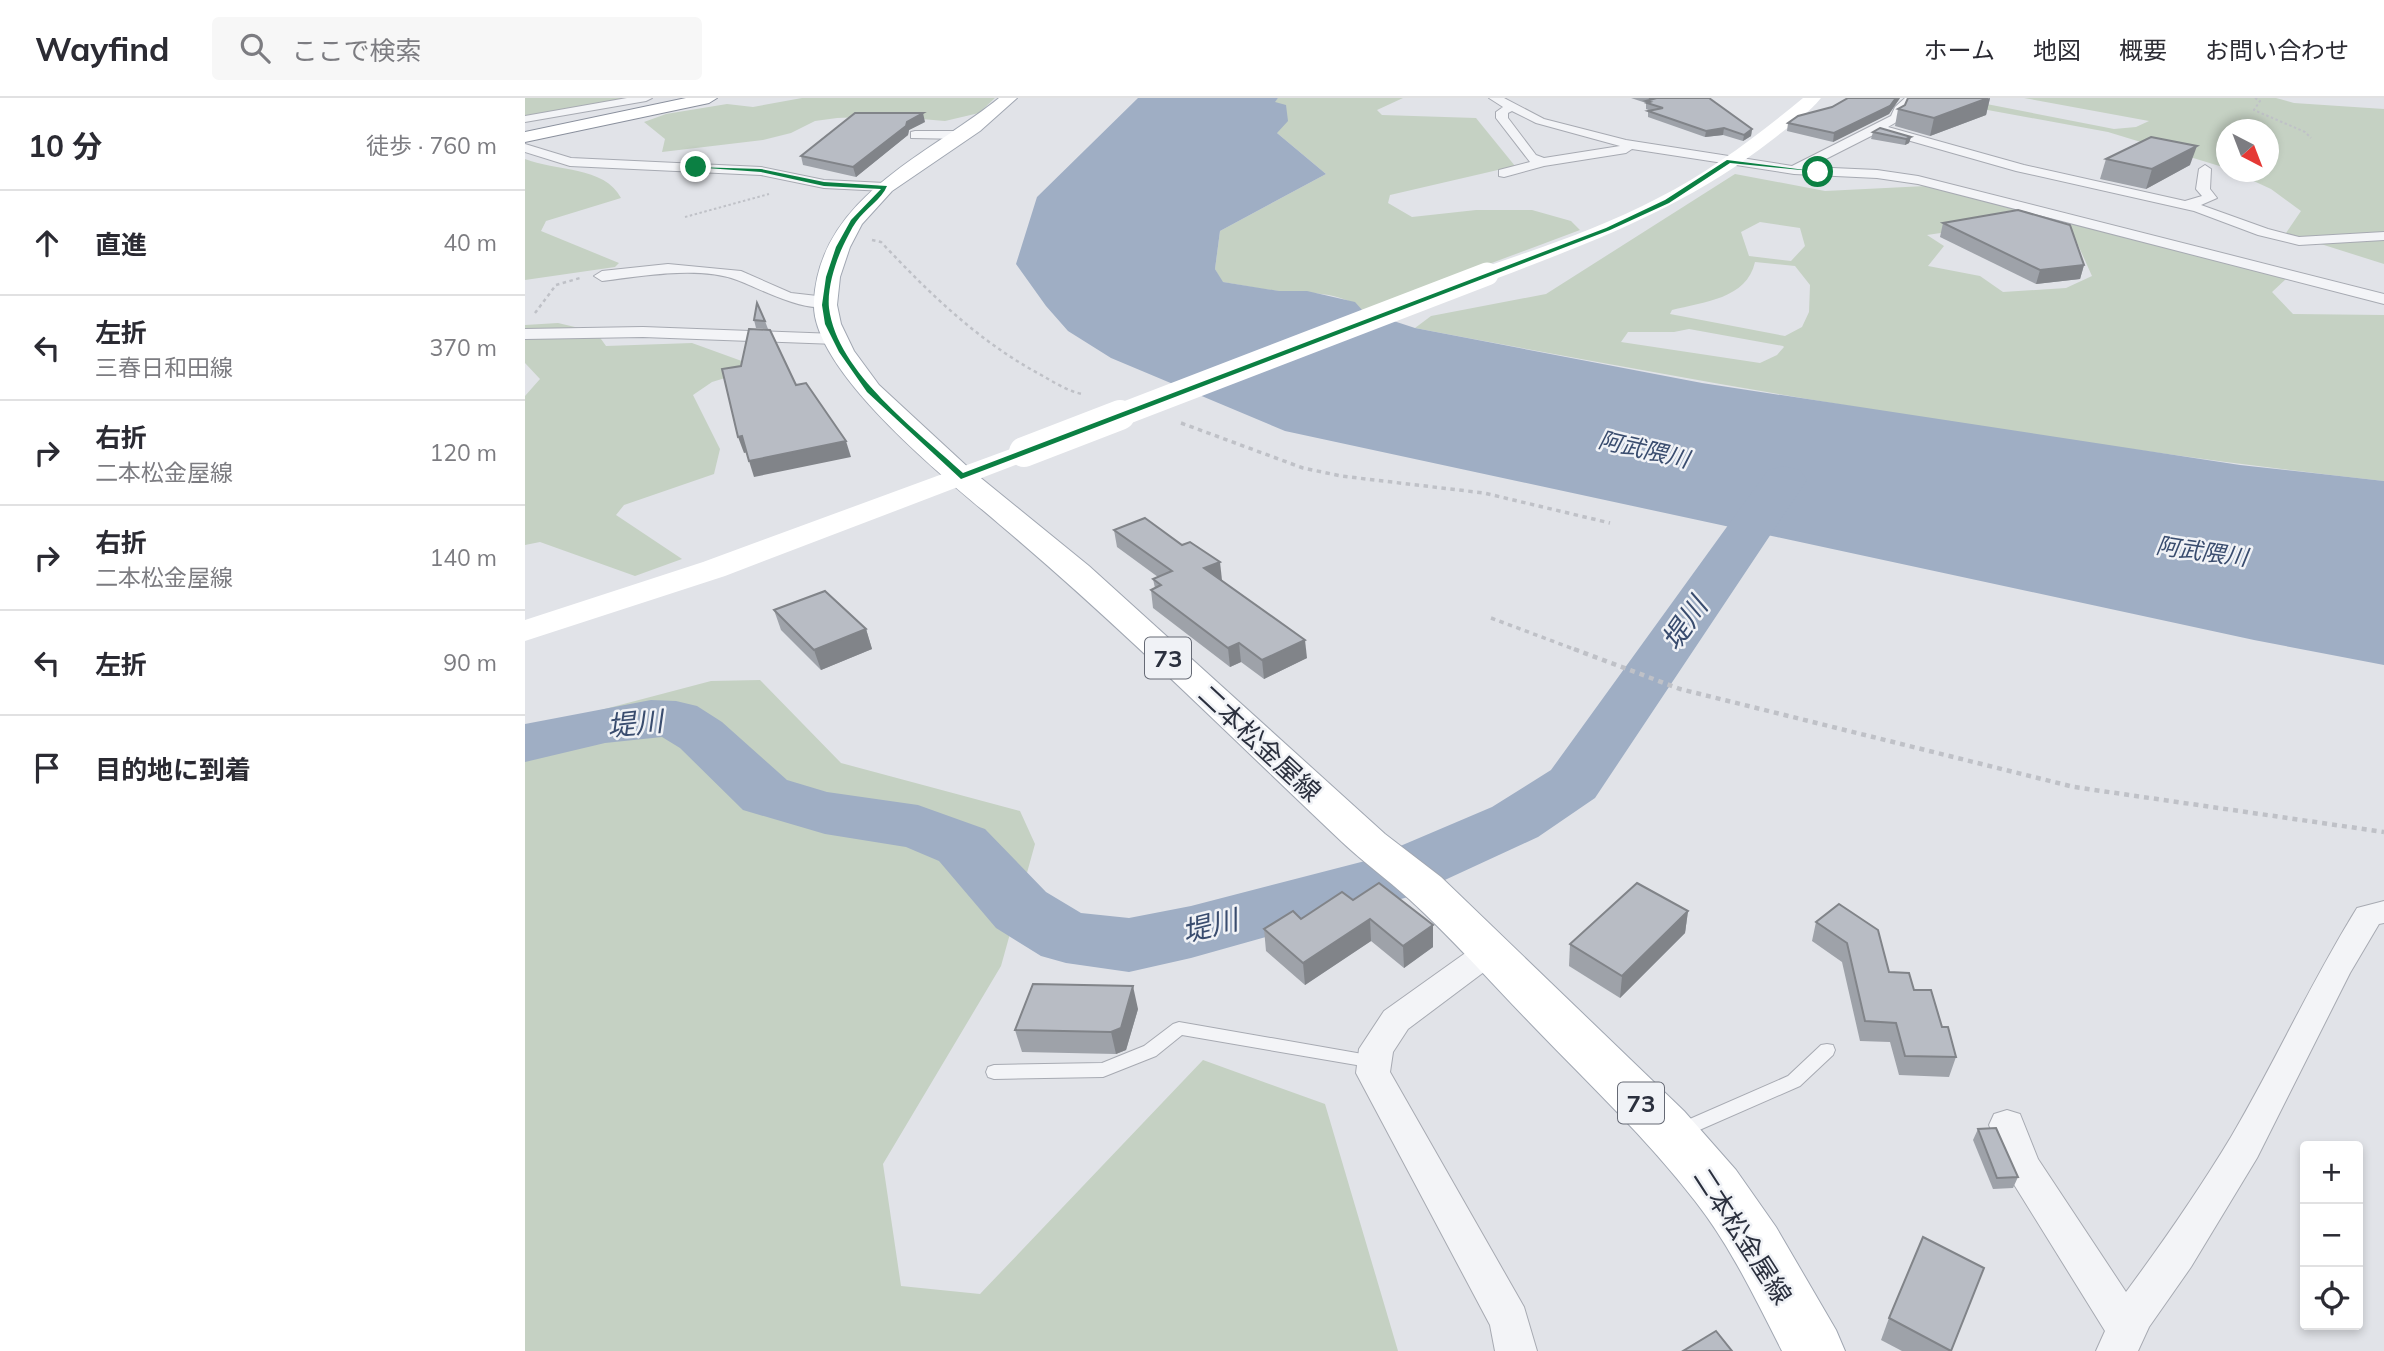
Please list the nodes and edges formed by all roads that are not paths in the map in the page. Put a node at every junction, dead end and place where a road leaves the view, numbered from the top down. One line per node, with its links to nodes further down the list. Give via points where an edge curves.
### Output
1 (646, 98): 10 (street)
2 (682, 98): 12 (main road)
3 (709, 98): 15 (main road)
4 (1009, 98): 14 (main road, 二本松金屋線 / 73)
5 (1495, 98): 9 (street)
6 (1813, 98): 18 (main road)
7 (1925, 98): 8 (street)
8 (1906, 99): 11 (street, via 1896,118)
9 (1511, 107): 16 (street, via 1540,121); 19 (street, via 1502,118 1532,158)
10 (525, 119)
11 (1879, 128): 21 (street); 24 (street)
12 (525, 131)
13 (915, 135): 14 (street)
14 (963, 135): 25 (main road, 二本松金屋線 / 73)
15 (525, 137)
16 (1638, 146): 18 (street); 19 (street)
17 (525, 148): 25 (street, via 570,162 761,170 803,181)
18 (1729, 161): 21 (street); 33 (main road, bridge, via 1630,219)
19 (1543, 162): 23 (street)
20 (2205, 169): 26 (street, via 2203,189 2210,198)
21 (1794, 170): 29 (street, via 1918,180)
22 (2096, 170): 24 (street)
23 (1504, 173)
24 (2075, 180): 26 (street)
25 (885, 187): 30 (main road, 二本松金屋線 / 73, via 853,221 839,247)
26 (2185, 205): 27 (street, via 2299,241)
27 (2384, 236)
28 (602, 276): 30 (street, via 668,269 721,272 787,297)
29 (2384, 299)
30 (826, 302): 32 (main road, 二本松金屋線 / 73)
31 (527, 326): 32 (street)
32 (836, 339): 33 (main road, 二本松金屋線 / 73, via 870,391)
33 (961, 476): 34 (main road, via 601,608); 36 (main road, 二本松金屋線 / 73, via 1077,573 1370,844 1425,888)
34 (525, 631)
35 (2384, 912): 42 (street, via 2368,916 2244,1147)
36 (1489, 952): 38 (street, via 1396,1020 1376,1049); 41 (main road, 二本松金屋線 / 73)
37 (1827, 1050): 41 (lane, via 1794,1081)
38 (1374, 1062): 39 (lane, via 1179,1028 1150,1051 1103,1070); 43 (street, via 1373,1073 1382,1093 1510,1321)
39 (994, 1072)
40 (2007, 1125): 42 (street, via 2024,1167)
41 (1672, 1134): 44 (main road, 二本松金屋線 / 73, via 1717,1187 1756,1245)
42 (2122, 1339)
43 (1516, 1351)
44 (1815, 1351)

